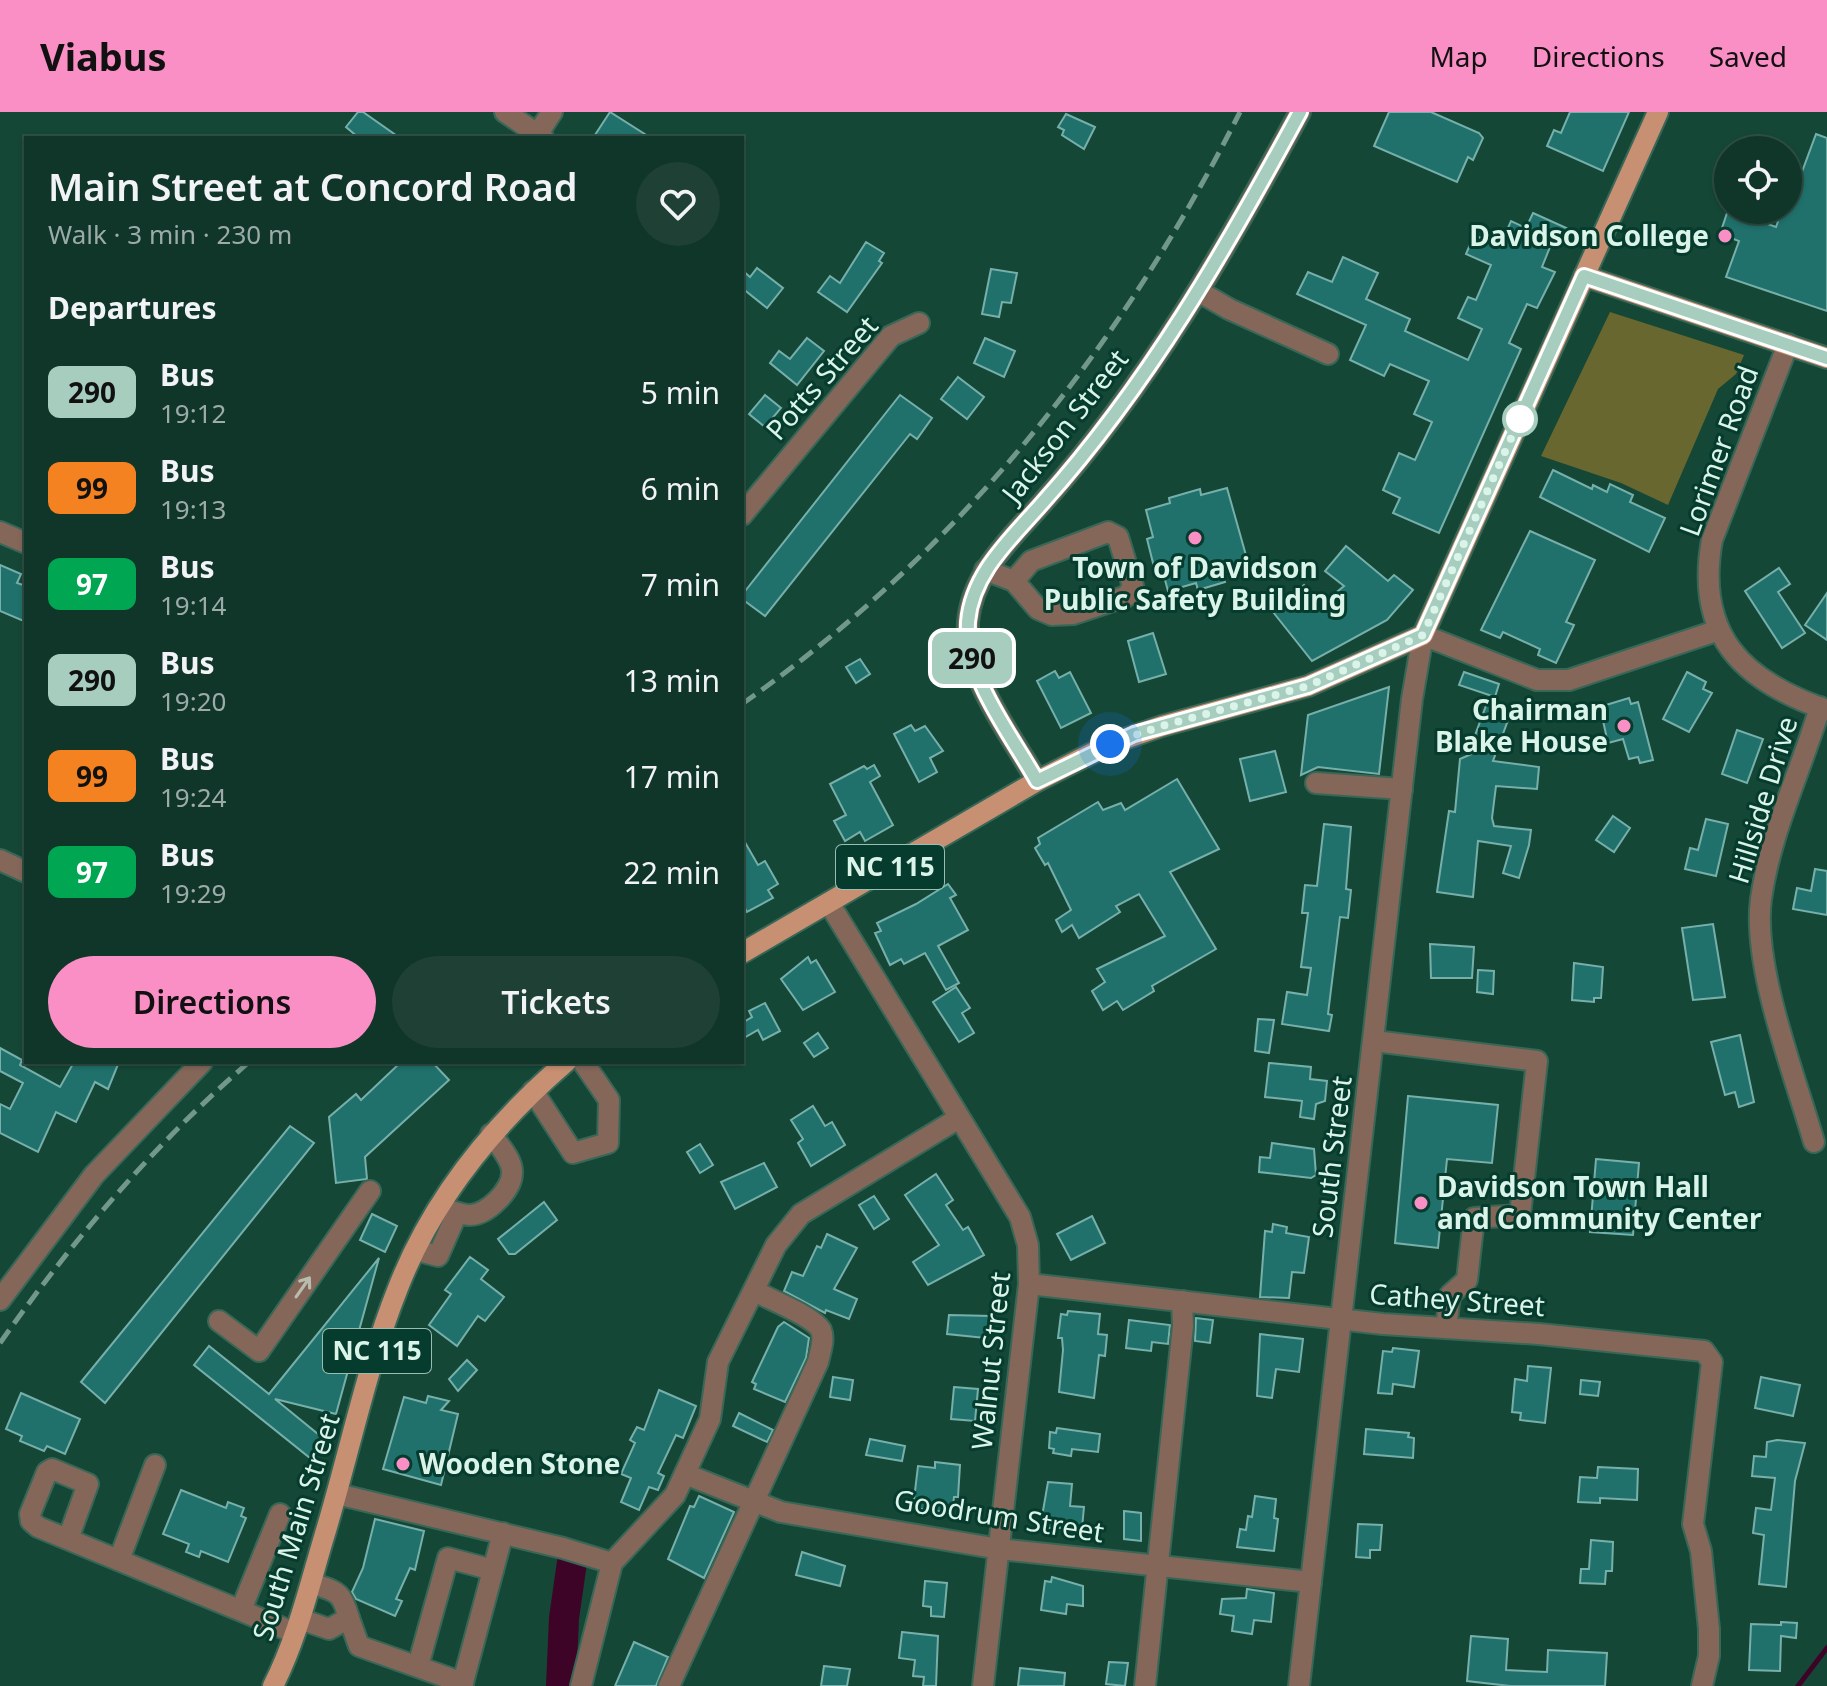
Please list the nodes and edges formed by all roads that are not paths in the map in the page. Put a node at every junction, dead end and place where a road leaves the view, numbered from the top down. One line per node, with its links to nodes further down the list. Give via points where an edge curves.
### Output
1 (505, 112): 5 (street)
2 (552, 112): 6 (street)
3 (1300, 112): 8 (street, Jackson Street)
4 (1658, 112): 7 (main road)
5 (537, 136)
6 (539, 136)
7 (1584, 276): 10 (main road); 19 (main road)
8 (1198, 291): 11 (street); 16 (street, Jackson Street, via 1109,424)
9 (919, 323): 13 (street, Potts Street, via 891,336)
10 (1788, 344): 12 (main road); 18 (street, Lorimer Road, via 1712,540 1708,574)
11 (1328, 354)
12 (1827, 358)
13 (744, 513)
14 (0, 532): 15 (street)
15 (24, 542)
16 (985, 570): 17 (street); 21 (street, Jackson Street, via 970,609 969,647)
17 (1014, 581): 17 (street, via 1038,609 1062,617 1127,596 1133,586 1118,537 1108,532 1043,555)
18 (1719, 630): 19 (street, via 1551,682); 20 (street, Lorimer Road, via 1728,649 1765,684)
19 (1423, 635): 21 (main road, NC 115, via 1308,686 1134,734); 23 (street, South Street)
20 (1824, 708): 35 (street, Hillside Drive, via 1769,857 1760,923 1771,990)
21 (1037, 781): 26 (main road, NC 115)
22 (1316, 783): 23 (street)
23 (1402, 789): 28 (street, South Street)
24 (0, 860): 25 (street)
25 (24, 871)
26 (829, 903): 27 (main road, NC 115); 33 (street, Walnut Street)
27 (744, 952)
28 (1374, 1041): 42 (street, South Street); 44 (street, via 1537,1061 1520,1215 1474,1218 1467,1280 1450,1295)
29 (200, 1064): 40 (street, via 94,1175)
30 (564, 1064): 32 (main road, South Main Street / NC 115)
31 (584, 1064): 32 (street, via 609,1100 608,1143 573,1153)
32 (533, 1091): 34 (main road, South Main Street / NC 115)
33 (959, 1118): 38 (street, Walnut Street, via 1020,1217 1028,1245); 39 (street, via 801,1214 776,1245)
34 (491, 1134): 37 (main road, South Main Street / NC 115); 37 (street, via 511,1164 511,1179 495,1202 477,1214)
35 (1814, 1142)
36 (370, 1191): 43 (street, one-way to 36, via 259,1351)
37 (448, 1210): 47 (main road, South Main Street / NC 115, via 415,1250 380,1338)
38 (1029, 1284): 41 (street, Cathey Street); 52 (street, Walnut Street)
39 (754, 1291): 46 (street, via 718,1362 710,1419); 48 (street, via 813,1322 823,1341)
40 (0, 1300)
41 (1182, 1301): 42 (street, Cathey Street); 55 (street)
42 (1341, 1319): 44 (street, Cathey Street); 57 (street, South Street)
43 (219, 1321)
44 (1446, 1328): 70 (street, Cathey Street, via 1692,1349 1709,1355 1710,1395 1693,1524 1709,1629)
45 (155, 1465): 53 (street)
46 (685, 1474): 48 (street, Goodrum Street); 54 (street, via 675,1495)
47 (337, 1494): 50 (street); 58 (main road, South Main Street / NC 115)
48 (752, 1502): 52 (street, Goodrum Street, via 781,1512); 66 (street)
49 (280, 1514): 59 (street)
50 (503, 1533): 54 (street); 56 (street)
51 (68, 1539): 53 (street)
52 (999, 1549): 55 (street, Goodrum Street); 67 (street, Walnut Street)
53 (119, 1560): 59 (street)
54 (612, 1563): 65 (street)
55 (1157, 1566): 57 (street, Goodrum Street); 68 (street)
56 (493, 1570): 62 (street, via 448,1558); 63 (street)
57 (1311, 1582): 69 (street, South Street)
58 (311, 1583): 60 (street, via 344,1597); 61 (main road, South Main Street / NC 115)
59 (241, 1610): 61 (street)
60 (349, 1618): 61 (street, via 329,1629); 62 (street, via 359,1646)
61 (298, 1626): 64 (main road, South Main Street / NC 115)
62 (418, 1666): 63 (street)
63 (463, 1684)
64 (273, 1686)
65 (581, 1686)
66 (669, 1686)
67 (983, 1686)
68 (1145, 1686)
69 (1299, 1686)
70 (1702, 1686)

